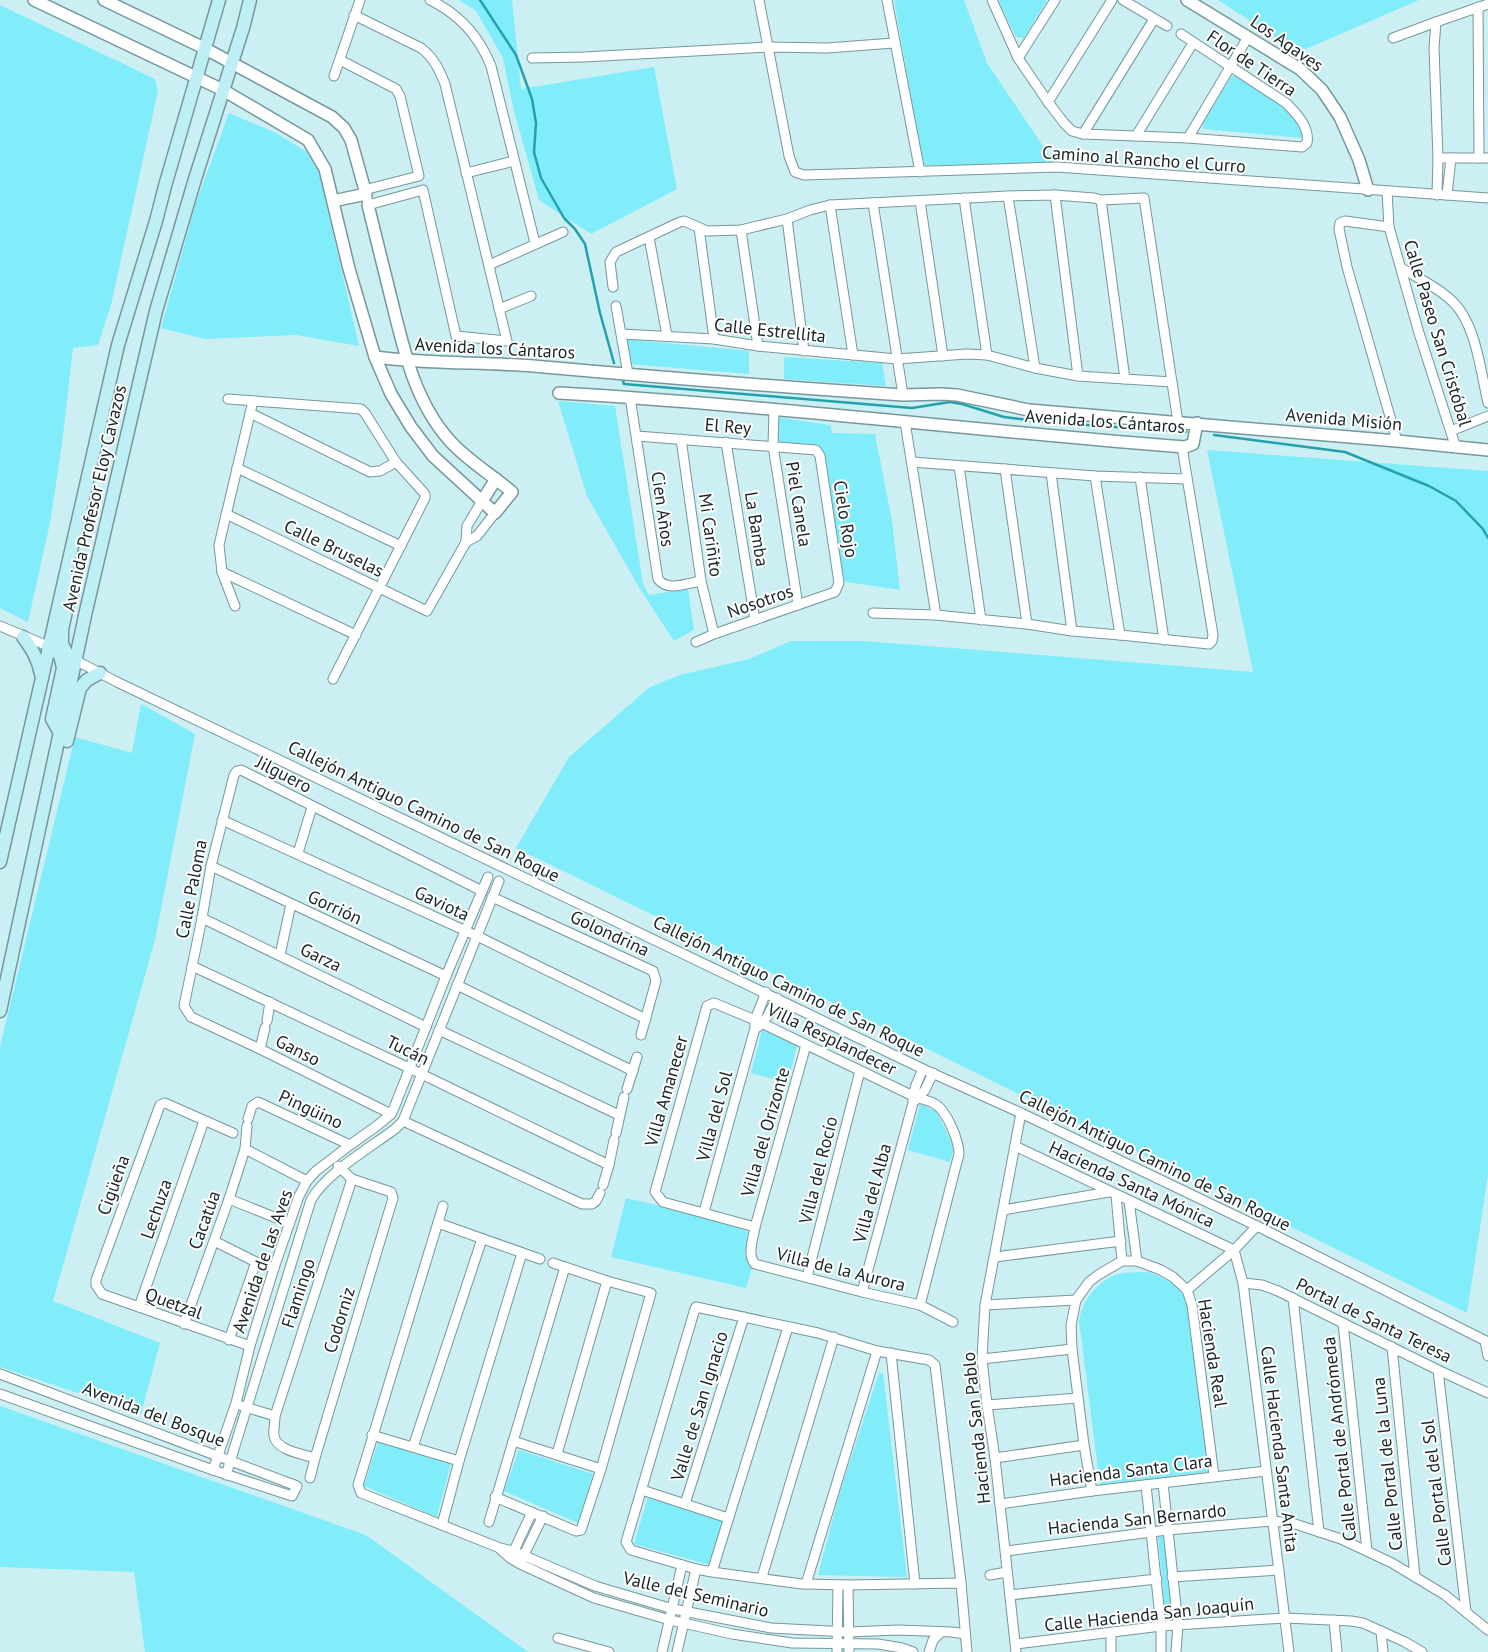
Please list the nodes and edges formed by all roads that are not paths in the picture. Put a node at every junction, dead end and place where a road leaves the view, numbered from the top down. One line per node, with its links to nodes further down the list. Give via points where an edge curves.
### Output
1 (34, 0): 33 (street)
2 (104, 0): 26 (street)
3 (219, 0): 26 (main road, Avenida Profesor Eloy Cavazos)
4 (250, 0): 30 (main road, Avenida Profesor Eloy Cavazos)
5 (360, 0): 16 (street)
6 (430, 0): 42 (street, via 460,19 484,49)
7 (759, 0): 25 (street)
8 (887, 0): 23 (street)
9 (992, 0): 28 (street)
10 (1055, 0): 28 (street)
11 (1112, 0): 35 (street)
12 (1124, 0): 17 (street)
13 (1187, 0): 21 (street, Los Agaves)
14 (1488, 4): 15 (street)
15 (1478, 7): 18 (street); 41 (street)
16 (354, 15): 29 (street); 44 (street, via 421,48 436,62 445,84)
17 (1154, 19): 19 (street); 36 (street)
18 (1436, 22): 22 (street); 39 (street)
19 (1168, 26)
20 (1181, 34): 24 (street, Flor de Tierra)
21 (1248, 37): 31 (street); 47 (street, Los Agaves, via 1300,69 1322,90 1340,117)
22 (1393, 38)
23 (894, 43): 25 (street, via 827,48); 43 (street)
24 (1193, 43): 31 (street, Flor de Tierra); 37 (street)
25 (768, 47): 27 (street); 43 (street, Camino al Rancho el Curro, via 789,156 798,174)
26 (204, 48): 30 (street); 33 (main road, Avenida Profesor Eloy Cavazos)
27 (532, 58)
28 (1018, 58): 35 (street)
29 (340, 60): 32 (street); 45 (street, via 396,89)
30 (232, 63): 34 (main road, Avenida Profesor Eloy Cavazos); 52 (street, via 332,117 344,128 351,140)
31 (1230, 66): 38 (street); 38 (street, Flor de Tierra, via 1286,103 1307,133 1307,143 1302,147)
32 (334, 76)
33 (196, 77): 34 (street); 125 (main road, Avenida Profesor Eloy Cavazos, via 124,324)
34 (223, 90): 58 (street, via 308,140 325,169); 139 (main road, Avenida Profesor Eloy Cavazos, via 158,301)
35 (1048, 102): 36 (street, via 1072,131)
36 (1083, 134): 37 (street)
37 (1136, 136): 38 (street)
38 (1188, 138)
39 (1438, 158): 40 (street); 50 (street)
40 (1451, 158): 41 (street); 51 (street)
41 (1483, 158)
42 (514, 161): 44 (street); 67 (street)
43 (920, 172): 47 (street, Camino al Rancho el Curro, via 1058,167)
44 (466, 173): 68 (street)
45 (419, 176): 46 (street); 52 (street)
46 (423, 190): 52 (street); 73 (street, via 456,336 507,341)
47 (1368, 190): 48 (street, Camino al Rancho el Curro)
48 (1387, 191): 50 (street, Camino al Rancho el Curro); 62 (street, Calle Paseo San Cristóbal)
49 (1055, 195): 53 (street); 56 (street); 87 (street)
50 (1437, 195): 51 (street, Camino al Rancho el Curro)
51 (1448, 195): 55 (street, Camino al Rancho el Curro)
52 (366, 196): 58 (street); 84 (street)
53 (1008, 196): 54 (street); 85 (street)
54 (964, 198): 57 (street); 80 (street)
55 (1488, 198)
56 (1100, 200): 88 (street); 89 (street, via 1144,198)
57 (920, 201): 59 (street); 81 (street)
58 (333, 202): 82 (street)
59 (873, 203): 60 (street); 83 (street)
60 (830, 205): 61 (street); 79 (street)
61 (787, 220): 64 (street); 78 (street)
62 (1389, 226): 69 (street, Calle Paseo San Cristóbal); 105 (street, via 1345,220 1339,228 1347,267)
63 (699, 228): 64 (street); 66 (street, via 684,221); 76 (street)
64 (741, 230): 77 (street)
65 (563, 232): 67 (street)
66 (649, 237): 70 (street, via 612,257); 75 (street)
67 (534, 243): 68 (street)
68 (489, 265): 73 (street)
69 (1401, 268): 95 (street, via 1447,296 1462,312 1478,357); 102 (street, Calle Paseo San Cristóbal, via 1418,333)
70 (613, 287)
71 (531, 296): 73 (street)
72 (616, 306): 74 (street)
73 (499, 309)
74 (622, 334): 75 (street, Calle Estrellita); 86 (street)
75 (667, 336): 76 (street, Calle Estrellita)
76 (714, 339): 77 (street, Calle Estrellita)
77 (758, 346): 78 (street, Calle Estrellita)
78 (804, 350): 79 (street, Calle Estrellita)
79 (853, 355): 83 (street, Calle Estrellita)
80 (987, 355): 81 (street, Calle Estrellita); 85 (street, Calle Estrellita)
81 (943, 356): 83 (street, Calle Estrellita)
82 (375, 357): 84 (street, Avenida los Cántaros); 122 (street, via 391,394 411,427 433,456)
83 (897, 359): 92 (street)
84 (406, 361): 90 (street, Avenida los Cántaros, via 531,366); 120 (street, via 433,419 450,442)
85 (1035, 368): 87 (street, Calle Estrellita)
86 (628, 374): 90 (street, Avenida los Cántaros); 92 (street, Avenida los Cántaros)
87 (1078, 376): 88 (street, Calle Estrellita)
88 (1125, 379): 89 (street, Calle Estrellita)
89 (1172, 382): 100 (street)
90 (619, 388): 91 (street, Avenida los Cántaros); 96 (street, Avenida los Cántaros); 103 (street, Cien Años)
91 (559, 392)
92 (903, 395): 100 (street, Avenida los Cántaros, via 957,395 1029,410)
93 (228, 399): 94 (street)
94 (253, 401): 97 (street); 112 (street, via 361,409)
95 (1488, 403)
96 (774, 409): 99 (street, Avenida los Cántaros); 107 (street, Piel Canela)
97 (250, 413): 112 (street, via 370,472 380,471); 115 (street)
98 (1488, 416): 102 (street)
99 (905, 422): 108 (street, Avenida los Cántaros); 113 (street)
100 (1178, 422): 101 (street, Avenida los Cántaros)
101 (1197, 423): 105 (street, Avenida Misión); 108 (street, Avenida los Cántaros, via 1193,444)
102 (1451, 431): 109 (street, Calle Paseo San Cristóbal)
103 (637, 436): 104 (street, El Rey); 129 (street, Cien Años, via 658,579 668,586)
104 (681, 439): 106 (street, El Rey); 129 (street, Mi Cariñito)
105 (1397, 441): 109 (street, Avenida Misión)
106 (726, 442): 107 (street, El Rey); 137 (street, La Bamba)
107 (773, 446): 110 (street, El Rey); 132 (street, Piel Canela)
108 (1182, 447): 121 (street)
109 (1456, 448): 111 (street, Avenida Misión)
110 (816, 450): 131 (street, Cielo Rojo, via 820,456 840,583)
111 (1488, 450)
112 (396, 462): 127 (street, via 425,494)
113 (912, 462): 114 (street); 135 (street)
114 (958, 466): 116 (street); 138 (street)
115 (237, 468): 124 (street); 127 (street)
116 (1006, 470): 117 (street); 140 (street)
117 (1051, 473): 118 (street); 142 (street)
118 (1094, 476): 119 (street); 145 (street)
119 (1140, 477): 121 (street); 147 (street)
120 (496, 479): 122 (street); 123 (street, via 512,492)
121 (1187, 480): 147 (street, via 1213,635 1209,644)
122 (482, 502): 123 (street); 126 (street, via 467,526)
123 (495, 513): 126 (street, via 477,536)
124 (226, 514): 128 (street, via 219,545); 130 (street, Calle Bruselas)
125 (72, 541): 136 (main road, via 75,566); 150 (main road, Avenida Profesor Eloy Cavazos)
126 (466, 542): 130 (street, Calle Bruselas, via 427,611)
127 (401, 546): 130 (street)
128 (222, 572): 133 (street); 144 (street)
129 (701, 581): 143 (street, Mi Cariñito)
130 (380, 588): 144 (street)
131 (835, 592): 132 (street, Nosotros)
132 (798, 605): 137 (street, Nosotros)
133 (235, 606)
134 (873, 613): 135 (street)
135 (936, 616): 138 (street)
136 (64, 620): 139 (main road, via 67,626 74,628); 149 (main road)
137 (755, 620): 143 (street, Nosotros)
138 (981, 620): 140 (street)
139 (83, 621): 149 (main road); 151 (main road, Avenida Profesor Eloy Cavazos)
140 (1027, 624): 142 (street)
141 (0, 626): 146 (street)
142 (1072, 631): 145 (street)
143 (714, 634): 148 (street, Nosotros)
144 (356, 635): 154 (street)
145 (1120, 635): 147 (street)
146 (23, 637): 150 (street); 153 (main road, via 32,649)
147 (1164, 640)
148 (696, 642)
149 (62, 644): 150 (main road); 151 (main road, via 69,658)
150 (48, 646): 153 (main road, Avenida Profesor Eloy Cavazos); 155 (main road, via 60,655 63,668 52,719)
151 (75, 660): 152 (street, Callejón Antiguo Camino de San Roque); 155 (main road, Avenida Profesor Eloy Cavazos)
152 (100, 673): 156 (main road, via 80,688 66,746); 175 (street, Callejón Antiguo Camino de San Roque)
153 (41, 679): 161 (main road, Avenida Profesor Eloy Cavazos)
154 (333, 679)
155 (60, 733): 156 (main road, Avenida Profesor Eloy Cavazos)
156 (54, 760): 179 (main road, Avenida Profesor Eloy Cavazos)
157 (241, 770): 158 (street, Jilguero); 159 (street, Calle Paloma, via 234,775)
158 (312, 807): 160 (street); 165 (street)
159 (222, 820): 160 (street, Gaviota); 162 (street, Calle Paloma)
160 (298, 853): 169 (street, Gaviota)
161 (0, 862)
162 (211, 866): 167 (street, Gorrión); 168 (street, Calle Paloma)
163 (488, 877): 165 (street, Avenida de las Aves)
164 (499, 881): 166 (street, Avenida de las Aves)
165 (482, 891): 169 (street, Avenida de las Aves)
166 (492, 896): 170 (street, Avenida de las Aves); 181 (street, Golondrina, via 653,972 656,981)
167 (291, 904): 171 (street); 173 (street, Gorrión)
168 (202, 918): 171 (street, Garza); 172 (street, Calle Paloma)
169 (465, 931): 170 (street, Gaviota); 173 (street, Avenida de las Aves)
170 (477, 936): 174 (street, Avenida de las Aves); 181 (street, Gaviota)
171 (280, 955): 183 (street, Garza)
172 (192, 966): 177 (street, Tucán); 180 (street, Calle Paloma, via 184,1006)
173 (446, 976): 183 (street, Avenida de las Aves)
174 (457, 985): 184 (street, Avenida de las Aves); 192 (street)
175 (766, 992): 176 (street, Callejón Antiguo Camino de San Roque); 182 (street, Villa del Sol)
176 (778, 998): 182 (street, Villa del Sol); 190 (street, Callejón Antiguo Camino de San Roque)
177 (270, 1002): 187 (street); 189 (street, Tucán)
178 (714, 1003): 182 (street, Villa Resplandecer); 216 (street, Villa Amanecer, via 707,1006 655,1192 663,1202)
179 (0, 1011)
180 (191, 1017): 187 (street, Ganso)
181 (646, 1019): 185 (street, Golondrina)
182 (758, 1024): 186 (street, Villa Resplandecer); 216 (street, Villa del Sol)
183 (426, 1026): 189 (street, Avenida de las Aves)
184 (439, 1030): 194 (street, Avenida de las Aves); 199 (street)
185 (642, 1035)
186 (806, 1045): 191 (street, Villa Resplandecer); 220 (street, Villa del Orizonte)
187 (260, 1049): 198 (street, Ganso)
188 (637, 1057): 192 (street)
189 (409, 1068): 194 (street, Tucán); 198 (street, Avenida de las Aves)
190 (923, 1068): 193 (street, Callejón Antiguo Camino de San Roque); 195 (street, Villa del Alba)
191 (860, 1070): 195 (street, Villa Resplandecer); 234 (street, Villa del Rocío)
192 (633, 1071): 199 (street)
193 (933, 1073): 195 (street, Villa del Alba, via 925,1090); 197 (street, Callejón Antiguo Camino de San Roque)
194 (421, 1074): 201 (street, Avenida de las Aves); 207 (street, Tucán)
195 (915, 1099): 239 (street, Villa del Alba); 242 (street, Villa Resplandecer, via 936,1104 957,1140 959,1154)
196 (258, 1102): 203 (street, Pingüino); 205 (street, Cacatúa, via 252,1106 247,1123)
197 (1020, 1113): 204 (street, Hacienda San Pablo); 219 (street, Callejón Antiguo Camino de San Roque)
198 (391, 1114): 203 (street, Avenida de las Aves)
199 (619, 1115): 207 (street)
200 (204, 1121): 202 (street); 235 (street, Cigüeña, via 165,1103 159,1107); 244 (street, Lechuza)
201 (403, 1121): 207 (street, via 582,1204 596,1201); 208 (street, Avenida de las Aves)
202 (233, 1133)
203 (350, 1145): 206 (street, Avenida de las Aves)
204 (1015, 1146): 211 (street, Hacienda Santa Mónica); 215 (street, Hacienda San Pablo)
205 (245, 1149): 210 (street); 212 (street, Cacatúa)
206 (332, 1159): 208 (street); 210 (street, Avenida de las Aves)
207 (609, 1165)
208 (340, 1169): 209 (street); 267 (street, Avenida de las Aves, via 311,1200)
209 (352, 1179): 268 (street, Flamingo); 275 (street, Codorniz, via 391,1192 394,1198)
210 (306, 1181): 217 (street, Avenida de las Aves)
211 (1113, 1193): 213 (street, Hacienda Santa Mónica); 215 (street); 223 (street)
212 (230, 1199): 217 (street); 222 (street, Cacatúa)
213 (1129, 1201): 224 (street, Hacienda Santa Mónica); 228 (street)
214 (443, 1206): 218 (street)
215 (1003, 1210): 226 (street, Hacienda San Pablo)
216 (704, 1212): 220 (street)
217 (289, 1223): 233 (street, Avenida de las Aves)
218 (438, 1223): 221 (street); 269 (street)
219 (1256, 1226): 224 (street); 252 (street, Callejón Antiguo Camino de San Roque)
220 (755, 1227): 234 (street, Villa de la Aurora, via 750,1256 755,1264)
221 (482, 1239): 225 (street); 272 (street)
222 (214, 1241): 229 (street); 248 (street, Cacatúa)
223 (1120, 1241): 226 (street); 230 (street)
224 (1234, 1250): 237 (street, Calle Hacienda Santa Anita); 238 (street)
225 (522, 1253): 227 (street); 277 (street)
226 (995, 1257): 243 (street, Hacienda San Pablo)
227 (540, 1259)
228 (1137, 1261): 230 (street, Hacienda Real); 238 (street, Hacienda Real, via 1161,1270)
229 (256, 1262): 233 (street); 251 (street)
230 (1122, 1262): 241 (street, Hacienda Real, via 1089,1282)
231 (553, 1264): 232 (street)
232 (566, 1267): 236 (street); 270 (street)
233 (274, 1268): 253 (street, Avenida de las Aves)
234 (807, 1277): 239 (street, Villa de la Aurora)
235 (96, 1280): 244 (street, Quetzal, via 102,1294)
236 (607, 1281): 273 (street); 279 (street, via 651,1294)
237 (1243, 1283): 240 (street, Portal de Santa Teresa, via 1262,1285); 281 (street, Calle Hacienda Santa Anita)
238 (1187, 1290): 283 (street, Hacienda Real, via 1192,1305)
239 (862, 1292): 242 (street, Villa de la Aurora)
240 (1293, 1298): 247 (street, Portal de Santa Teresa); 299 (street)
241 (1076, 1300): 243 (street); 255 (street, Hacienda Real, via 1071,1325)
242 (920, 1305): 246 (street, Villa de la Aurora)
243 (985, 1305): 259 (street, Hacienda San Pablo)
244 (139, 1307): 248 (street, Quetzal)
245 (744, 1317): 249 (street); 287 (street, via 696,1307); 290 (street, Valle de San Ignacio)
246 (952, 1322)
247 (1343, 1323): 254 (street, Portal de Santa Teresa); 302 (street, Calle Portal de Andrómeda)
248 (184, 1324): 251 (street, Quetzal)
249 (788, 1327): 250 (street); 294 (street)
250 (834, 1337): 256 (street); 311 (street)
251 (229, 1340): 253 (street, Quetzal)
252 (1487, 1342): 258 (street)
253 (250, 1346): 265 (street, Avenida de las Aves)
254 (1392, 1347): 260 (street, Portal de Santa Teresa); 313 (street, Calle Portal de la Luna)
255 (1072, 1349): 259 (street); 264 (street, Hacienda Real)
256 (877, 1351): 257 (street); 316 (street)
257 (891, 1353): 315 (street, via 928,1360 935,1365); 317 (street)
258 (1488, 1356)
259 (982, 1359): 266 (street, Hacienda San Pablo)
260 (1438, 1370): 262 (street, Portal de Santa Teresa); 323 (street, Calle Portal del Sol)
261 (0, 1374): 274 (street, Avenida del Bosque)
262 (1488, 1392)
263 (0, 1394): 280 (street, Avenida del Bosque)
264 (1078, 1398): 266 (street); 271 (street, Hacienda Real)
265 (236, 1403): 267 (street); 274 (street, Avenida de las Aves)
266 (987, 1405): 276 (street, Hacienda San Pablo)
267 (247, 1408): 268 (street); 278 (street, Avenida de las Aves)
268 (275, 1416): 275 (street, via 276,1441 285,1448)
269 (372, 1435): 272 (street); 297 (street, Valle del Seminario, via 358,1489)
270 (512, 1441): 273 (street); 289 (street)
271 (1084, 1445): 276 (street); 288 (street, Hacienda Real)
272 (413, 1447): 277 (street)
273 (557, 1454): 279 (street)
274 (218, 1456): 278 (street, Avenida del Bosque); 280 (street, Avenida de las Aves)
275 (315, 1458): 284 (street, Codorniz)
276 (995, 1458): 291 (street, Hacienda San Pablo)
277 (459, 1460): 297 (street)
278 (231, 1461): 282 (street, Avenida de las Aves); 282 (street, Avenida del Bosque, via 296,1486 292,1496)
279 (601, 1469): 293 (street, via 581,1530 576,1531)
280 (214, 1470): 282 (street, Avenida del Bosque)
281 (1266, 1471): 283 (street, Hacienda Santa Clara); 295 (street, Calle Hacienda Santa Anita)
282 (226, 1475)
283 (1214, 1476): 285 (street, Hacienda Santa Clara)
284 (310, 1478)
285 (1163, 1483): 286 (street, Hacienda Santa Clara); 298 (street)
286 (1146, 1485): 288 (street, Hacienda Santa Clara); 300 (street)
287 (642, 1490): 290 (street); 305 (street, via 627,1545 631,1550)
288 (1092, 1491): 291 (street, Hacienda Santa Clara)
289 (496, 1497): 292 (street); 296 (street)
290 (685, 1504): 294 (street)
291 (1000, 1504): 301 (street, Hacienda San Pablo)
292 (532, 1512): 293 (street); 303 (street)
293 (543, 1516): 304 (street)
294 (728, 1518): 308 (street)
295 (1273, 1521): 298 (street, Hacienda San Bernardo); 299 (street, Hacienda San Bernardo); 307 (street, Calle Hacienda Santa Anita)
296 (489, 1522)
297 (442, 1525): 303 (street, Valle del Seminario)
298 (1167, 1530): 300 (street, Hacienda San Bernardo); 312 (street)
299 (1319, 1532): 302 (street, Hacienda San Bernardo)
300 (1151, 1533): 301 (street, Hacienda San Bernardo); 314 (street)
301 (1006, 1551): 309 (street, Hacienda San Pablo)
302 (1368, 1551): 313 (street, Hacienda San Bernardo)
303 (512, 1555): 304 (street, Valle del Seminario)
304 (522, 1560): 321 (street, Valle del Seminario); 325 (street, Valle del Seminario, via 594,1598)
305 (682, 1565): 306 (street); 321 (street)
306 (696, 1569): 308 (street); 322 (street)
307 (1279, 1570): 312 (street); 324 (street, Calle Hacienda Santa Anita)
308 (712, 1572): 311 (street)
309 (1007, 1572): 310 (street); 320 (street, Hacienda San Pablo)
310 (990, 1575)
311 (762, 1577): 316 (street)
312 (1172, 1577): 328 (street)
313 (1416, 1577): 323 (street, Hacienda San Bernardo)
314 (1157, 1579): 320 (street); 329 (street)
315 (961, 1583): 317 (street); 336 (street)
316 (806, 1584): 318 (street)
317 (915, 1584): 319 (street)
318 (838, 1585): 319 (street); 331 (street)
319 (848, 1585): 333 (street)
320 (1010, 1595): 341 (street, Hacienda San Pablo)
321 (673, 1609): 322 (street, Valle del Seminario); 325 (street)
322 (685, 1612): 327 (street); 331 (street, Valle del Seminario, via 771,1628)
323 (1466, 1612): 330 (street, Hacienda San Bernardo)
324 (1285, 1618): 326 (street, Calle Hacienda San Joaquín); 328 (street, Calle Hacienda San Joaquín); 351 (street, Calle Hacienda Santa Anita)
325 (670, 1620): 327 (street, Valle del Seminario); 343 (street)
326 (1334, 1620): 332 (street, Calle Hacienda San Joaquín, via 1363,1623); 352 (street)
327 (683, 1623): 339 (street, Valle del Seminario, via 732,1634); 344 (street)
328 (1178, 1625): 329 (street, Calle Hacienda San Joaquín); 350 (street)
329 (1161, 1626): 335 (street, Calle Hacienda San Joaquín); 349 (street)
330 (1488, 1630)
331 (837, 1631): 333 (street, Valle del Seminario); 339 (street)
332 (1381, 1631): 353 (street); 354 (street, Calle Hacienda San Joaquín)
333 (848, 1632): 334 (street, Valle del Seminario); 340 (street)
334 (941, 1632): 336 (street, Valle del Seminario); 346 (street, via 933,1640)
335 (1111, 1633): 341 (street, Calle Hacienda San Joaquín); 348 (street)
336 (965, 1634): 347 (street)
337 (558, 1638): 338 (street)
338 (583, 1648): 342 (street)
339 (837, 1648): 340 (street, Valle del Seminario)
340 (849, 1648): 345 (street, Valle del Seminario, via 878,1644)
341 (1016, 1648)
342 (610, 1652)
343 (662, 1652)
344 (677, 1652)
345 (914, 1652)
346 (929, 1652)
347 (967, 1652)
348 (1111, 1652)
349 (1161, 1652)
350 (1176, 1652)
351 (1289, 1652)
352 (1337, 1652)
353 (1383, 1652)
354 (1422, 1652)

